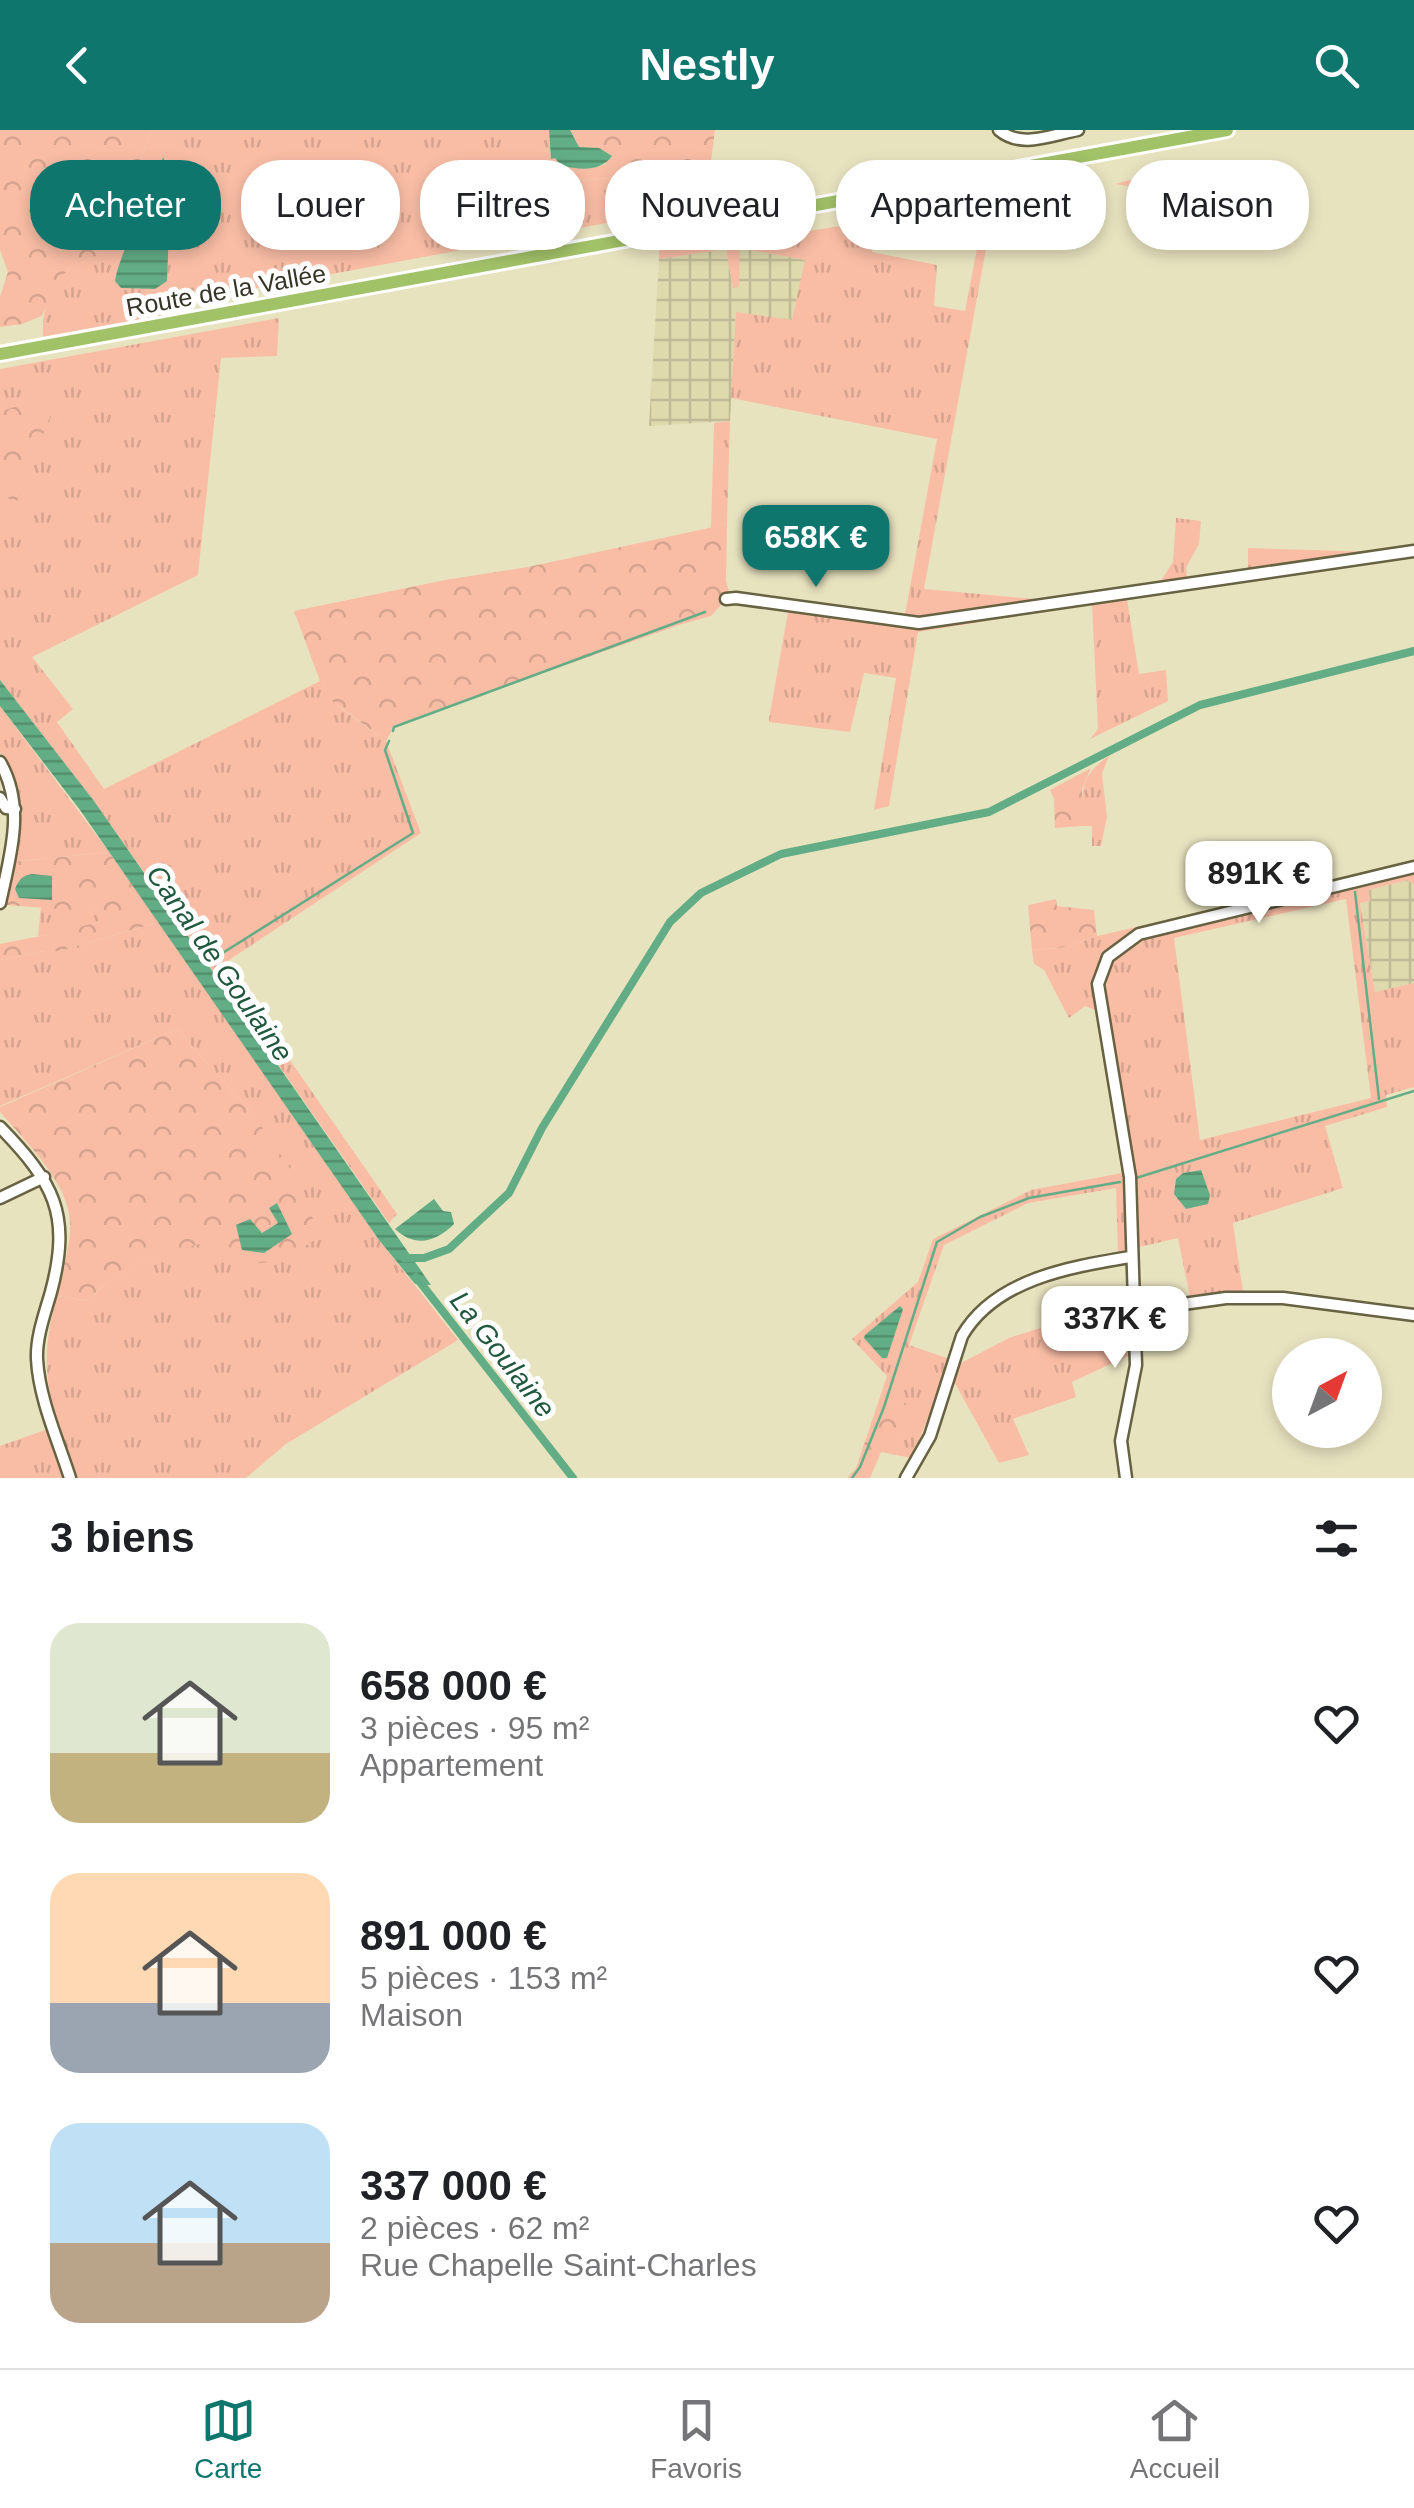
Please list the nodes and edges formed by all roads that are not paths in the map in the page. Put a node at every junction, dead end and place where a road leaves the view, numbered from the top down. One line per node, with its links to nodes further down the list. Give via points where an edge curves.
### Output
1 (999, 130): 2 (street, via 1022,142)
2 (1078, 130)
3 (1227, 130): 4 (main road, Route de la Vallée)
4 (0, 354)
5 (1414, 551): 6 (street, via 918,623)
6 (726, 599)
7 (0, 762): 9 (street)
8 (0, 798): 9 (street)
9 (14, 808): 11 (street)
10 (1414, 867): 15 (street, via 1140,934 1108,957 1099,998 1127,1150)
11 (0, 903)
12 (0, 1127): 13 (street)
13 (44, 1176): 14 (street); 18 (street, via 58,1215 60,1247 37,1355)
14 (0, 1198)
15 (1130, 1257): 16 (street); 19 (street, via 1023,1283 970,1322 930,1436)
16 (1132, 1311): 17 (street, via 1283,1298); 20 (street, via 1134,1382 1121,1441)
17 (1414, 1315)
18 (70, 1478)
19 (906, 1478)
20 (1126, 1478)

